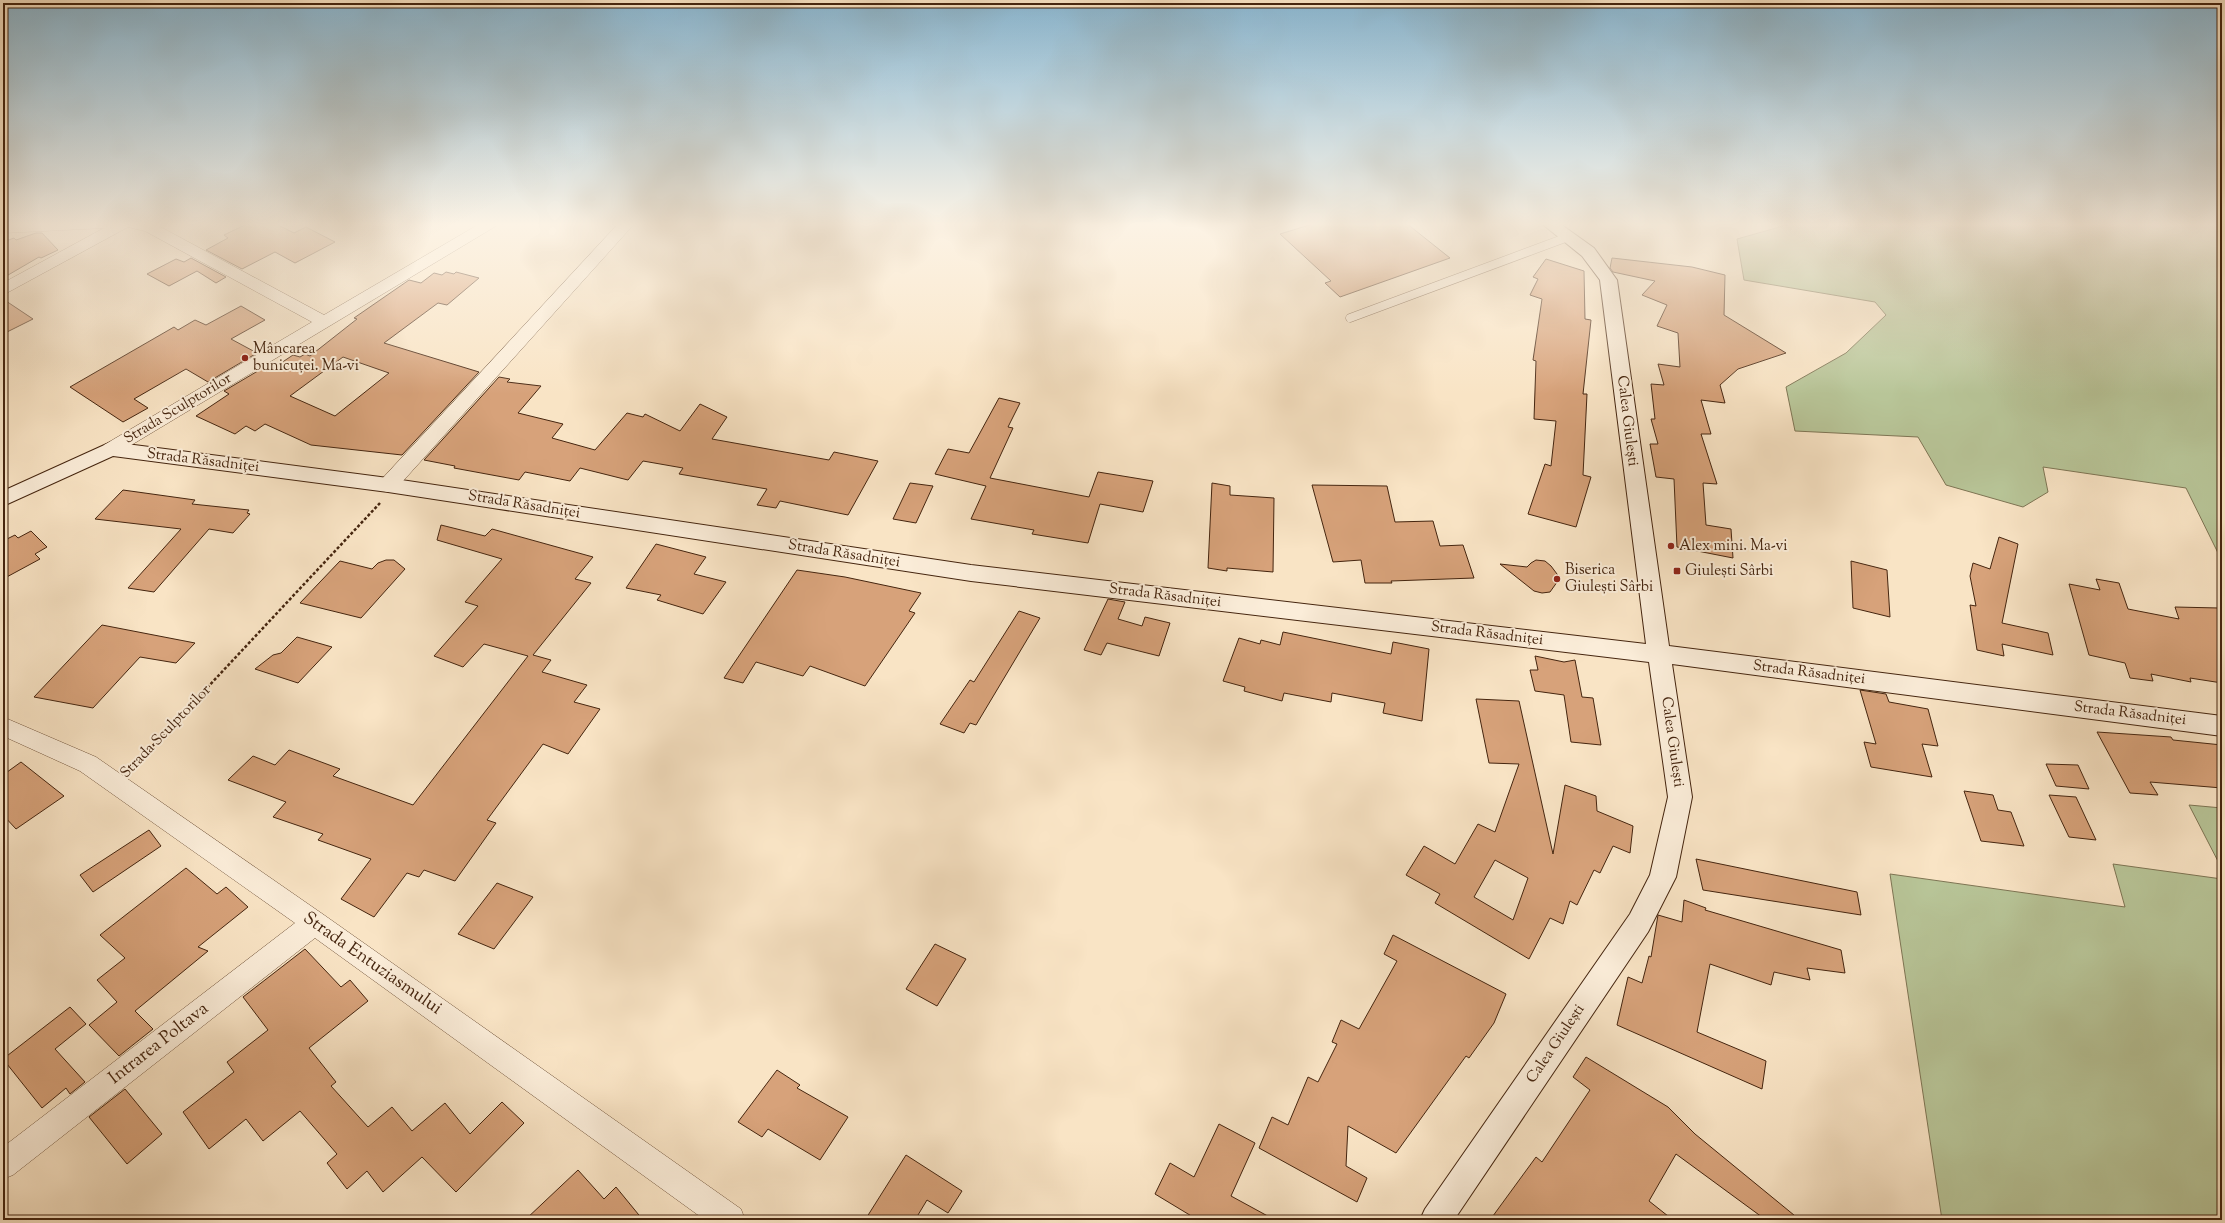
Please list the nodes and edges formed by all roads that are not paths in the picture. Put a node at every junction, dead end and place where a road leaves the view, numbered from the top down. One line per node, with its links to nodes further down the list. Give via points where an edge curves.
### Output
1 (21, 280): 7 (street)
2 (247, 280): 9 (street)
3 (395, 280): 9 (street, Strada Sculptorilor)
4 (576, 280): 11 (street)
5 (1452, 280): 8 (lane)
6 (1608, 280): 13 (main road, Calea Giulești)
7 (3, 290)
8 (1350, 318)
9 (324, 322): 10 (street, Strada Sculptorilor)
10 (111, 449): 11 (main road, Strada Răsadniței); 12 (main road, Strada Sculptorilor)
11 (391, 485): 13 (main road, Strada Răsadniței, via 971,573)
12 (3, 499)
13 (1660, 654): 15 (main road, Strada Răsadniței); 19 (main road, Calea Giulești, via 1680,797 1663,877 1639,923)
14 (3, 726): 16 (street, Strada Entuziasmului, via 88,764)
15 (2222, 726)
16 (315, 923): 17 (street, Intrarea Poltava); 18 (street, Strada Entuziasmului)
17 (3, 1165)
18 (730, 1220)
19 (1436, 1220)

